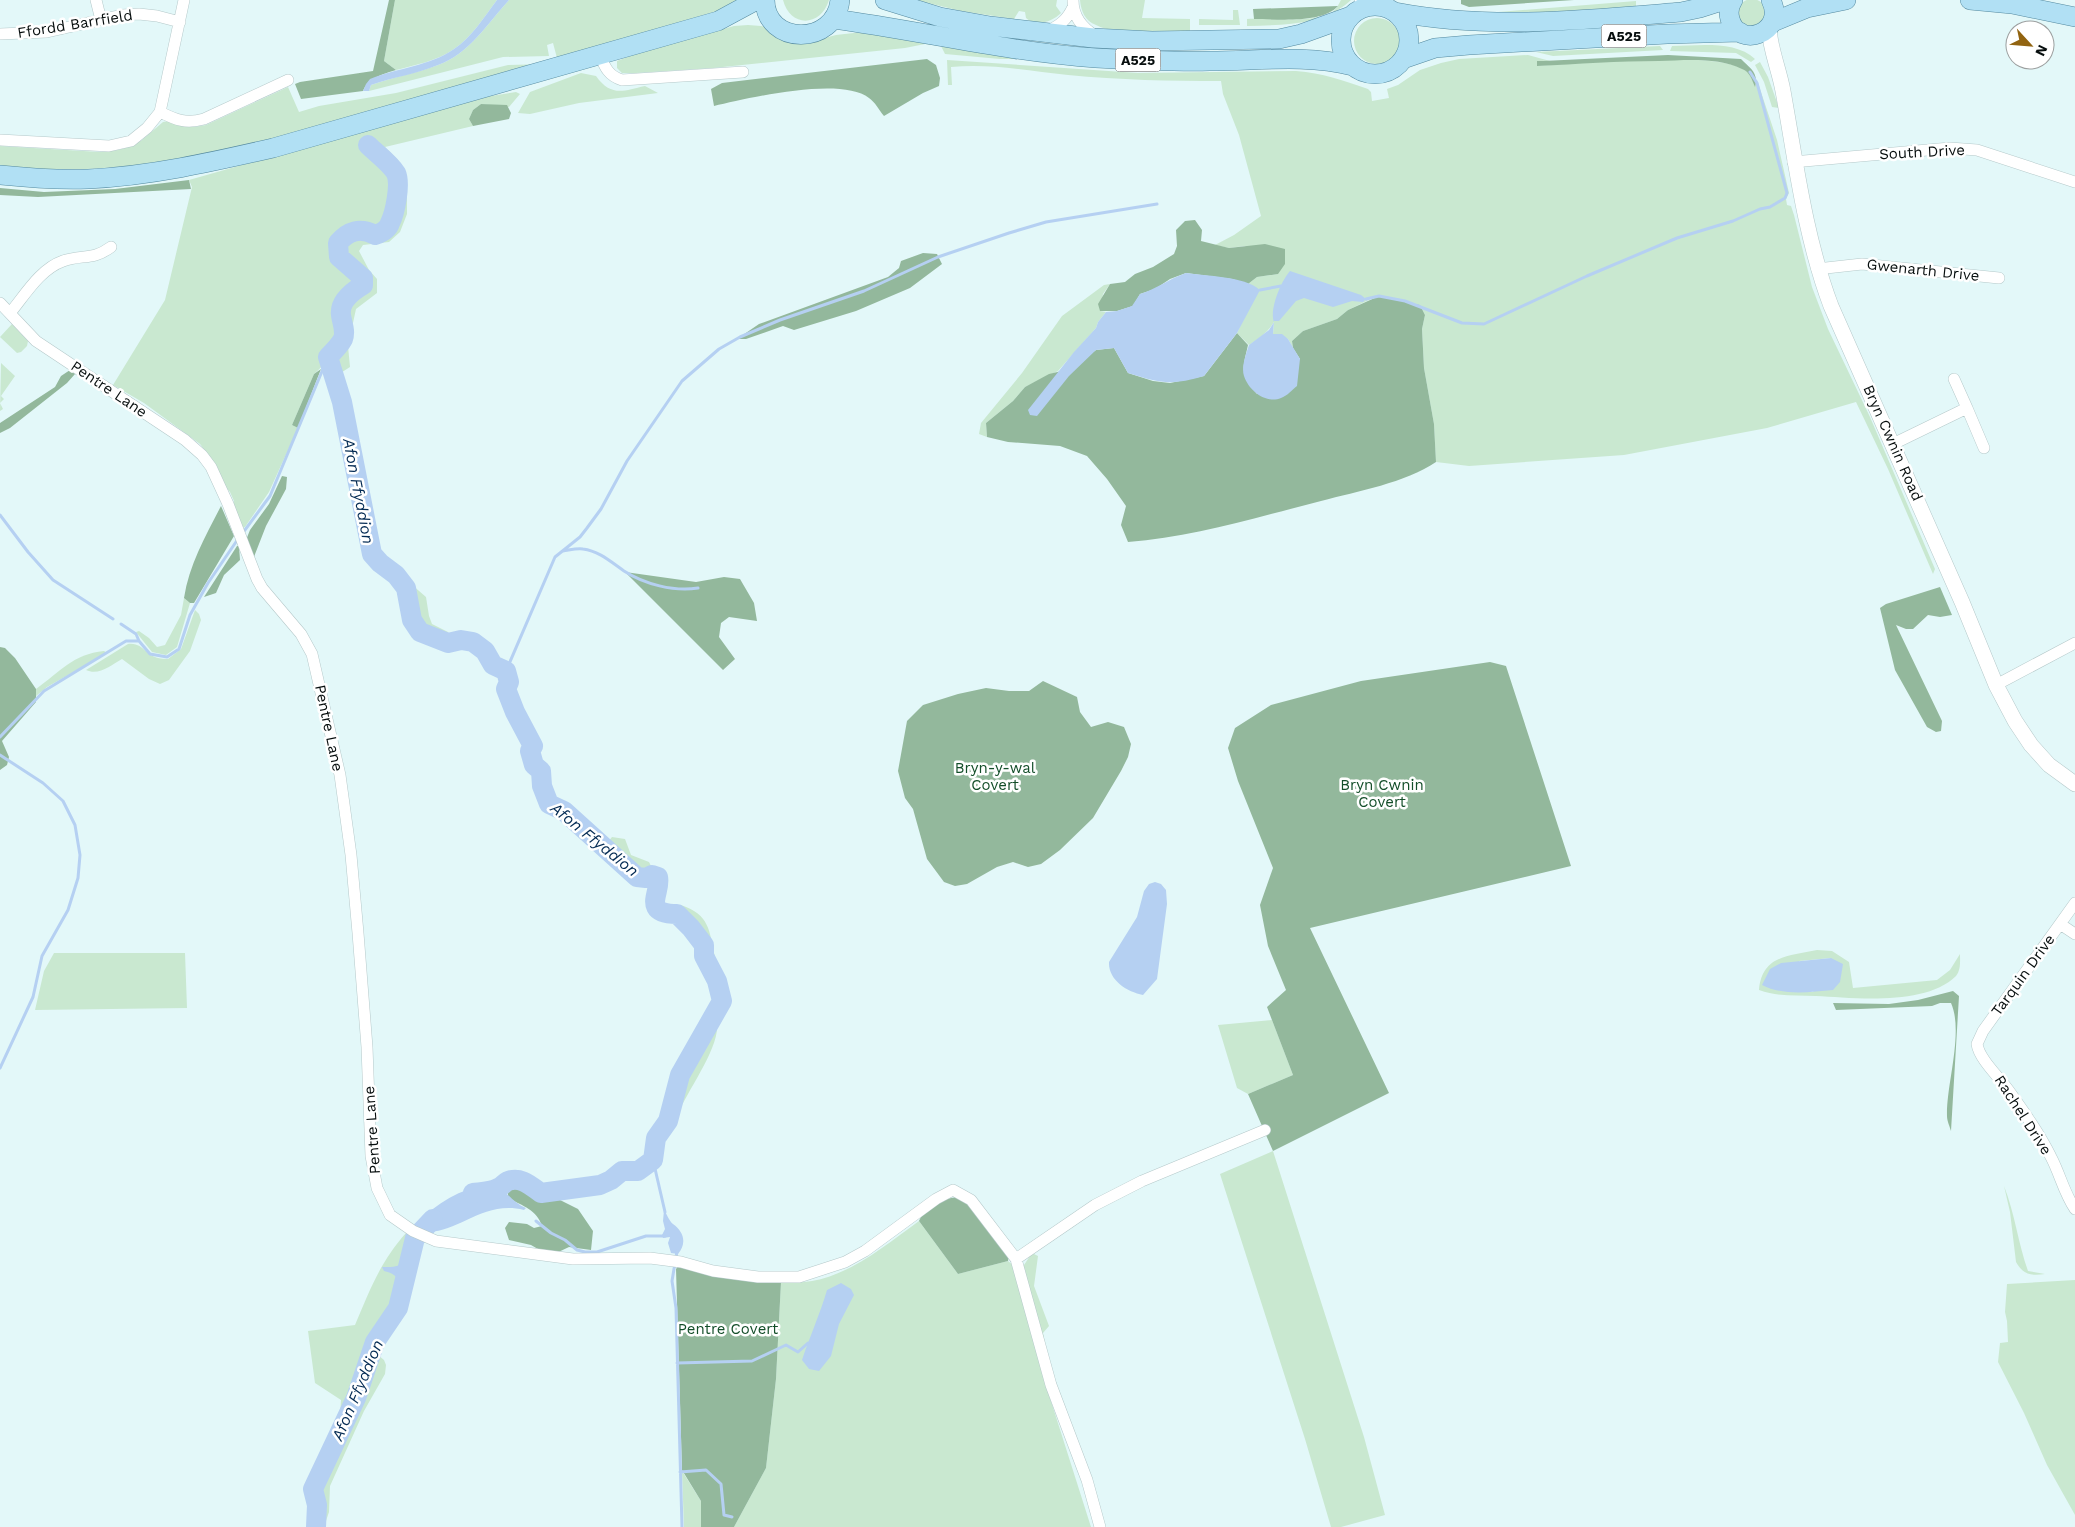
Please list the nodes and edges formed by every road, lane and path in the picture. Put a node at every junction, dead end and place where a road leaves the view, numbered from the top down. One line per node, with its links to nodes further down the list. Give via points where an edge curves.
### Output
1 (96, 0): 17 (street)
2 (184, 0): 20 (street)
3 (757, 0): 19 (main road)
4 (840, 0): 18 (main road)
5 (885, 0): 22 (main road, A525, via 940,17)
6 (1725, 0): 13 (main road, A525, via 1680,12 1509,23 1433,19)
7 (1733, 0): 24 (main road, via 1729,16 1735,28)
8 (1771, 0): 21 (main road, via 1774,8)
9 (1845, 0): 10 (main road); 21 (main road, via 1807,8)
10 (1855, 0)
11 (1970, 0): 16 (main road)
12 (1073, 4): 22 (street, via 1069,16 1061,24); 25 (street, via 1077,19 1086,30)
13 (1391, 7): 15 (main road, A525); 27 (main road, via 1406,25 1409,36)
14 (767, 8): 18 (main road, via 784,31 795,35 808,35 824,29); 19 (main road)
15 (1357, 9): 25 (main road, A525, via 1301,34 1279,39 1152,41); 28 (main road, via 1342,29 1342,46)
16 (2075, 16)
17 (101, 20): 20 (street, Ffordd Barrfield, via 139,14); 23 (street, Ffordd Barrfield, via 47,32)
18 (834, 20): 28 (main road, A525, via 990,46 1095,58 1211,61 1309,58)
19 (718, 21): 26 (main road)
20 (180, 22): 32 (street)
21 (1771, 25): 24 (main road, via 1759,34); 29 (street, Bryn Cwnin Road, via 1769,40)
22 (1044, 33): 25 (main road, A525)
23 (0, 34)
24 (1743, 34): 27 (main road, A525, via 1648,34 1469,44 1435,48); 29 (street, Bryn Cwnin Road, via 1764,51)
25 (1100, 38)
26 (600, 55): 30 (street, via 606,70 622,80); 35 (main road, via 273,148 199,165 88,179)
27 (1403, 59): 28 (main road, A525, via 1384,73 1364,72)
28 (1353, 66)
29 (1778, 71): 34 (street, Bryn Cwnin Road)
30 (743, 72)
31 (282, 78): 32 (street, via 204,119 184,122)
32 (160, 112): 33 (street, via 131,140 109,146)
33 (0, 140)
34 (1793, 162): 36 (street, South Drive, via 1950,148 1977,150); 38 (street, Bryn Cwnin Road)
35 (0, 176)
36 (2075, 182)
37 (111, 247): 41 (street, via 101,254 53,266 42,274)
38 (1817, 269): 39 (street, Gwenarth Drive, via 1862,264); 44 (street, Bryn Cwnin Road)
39 (1999, 278)
40 (0, 303): 41 (street, Pentre Lane)
41 (10, 313): 55 (street, Pentre Lane, via 36,341 185,440 202,455 225,496 250,566 262,588 301,634 312,654 340,775 351,855 374,1173 390,1214 413,1231 436,1242 573,1259 650,1258 758,1277 799,1276 845,1262 865,1251 936,1198 953,1190 971,1200)
42 (1954, 379): 43 (street)
43 (1967, 408): 44 (street); 45 (street)
44 (1893, 444): 47 (street, Bryn Cwnin Road)
45 (1984, 448)
46 (2075, 643): 47 (street)
47 (1996, 685): 48 (street, Bryn Cwnin Road, via 2014,722 2031,745 2049,766)
48 (2075, 784)
49 (2075, 903): 50 (street, Tarquin Drive)
50 (2060, 924): 51 (street); 52 (street, Tarquin Drive, via 1983,1031)
51 (2075, 934)
52 (1975, 1054): 54 (street, Rachel Drive, via 2031,1122)
53 (1265, 1130): 55 (street, via 1142,1181 1095,1205)
54 (2075, 1209)
55 (1016, 1259): 56 (street, via 1051,1385 1087,1480)
56 (1100, 1527)

